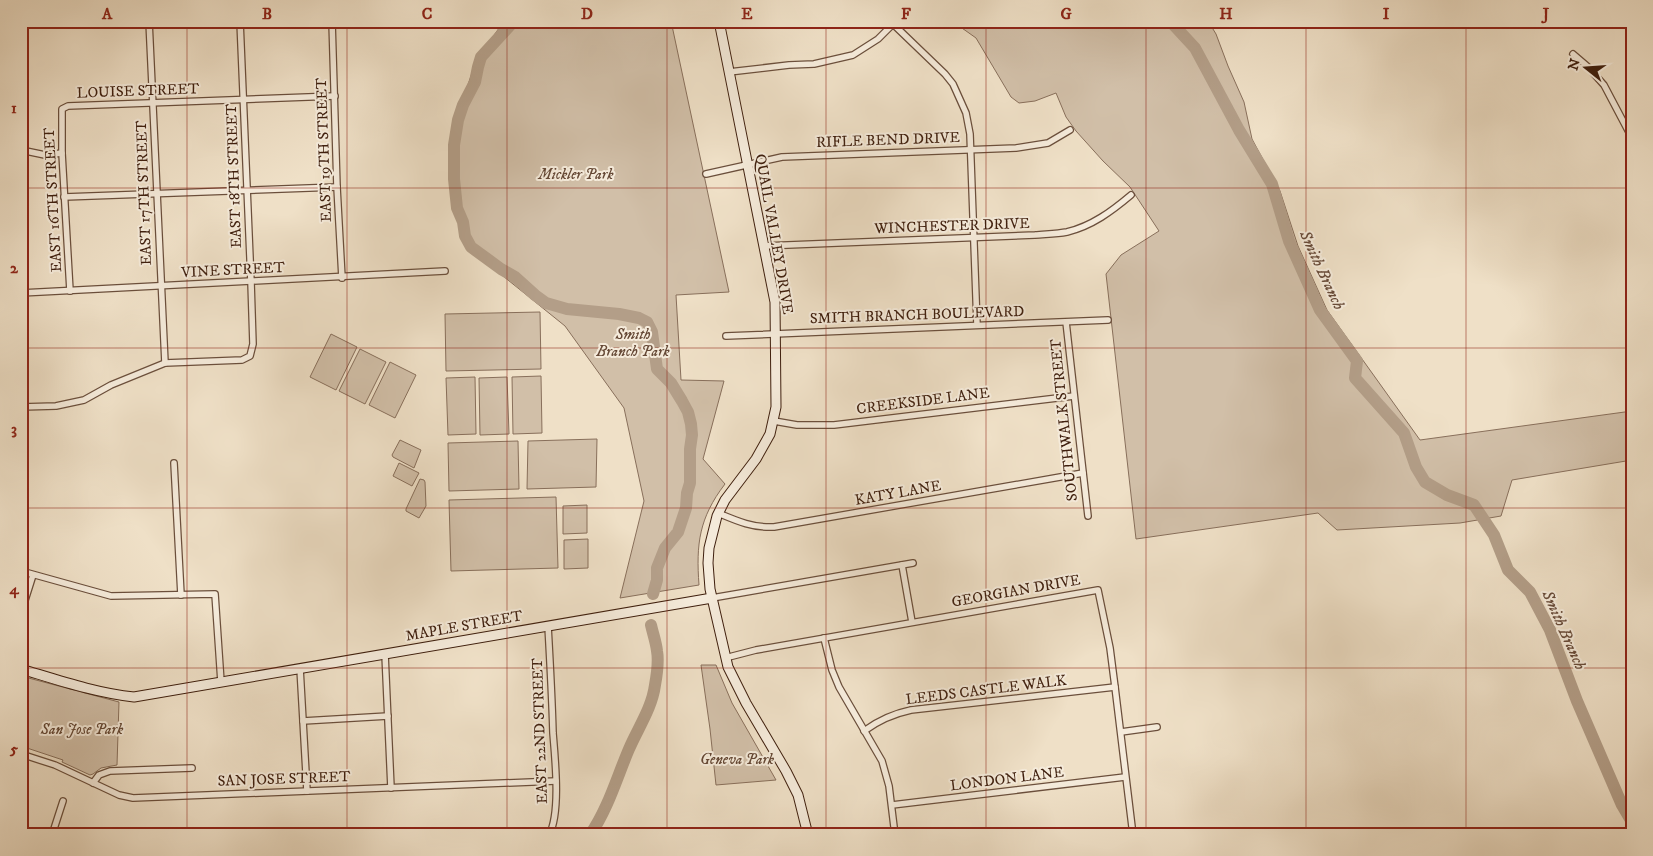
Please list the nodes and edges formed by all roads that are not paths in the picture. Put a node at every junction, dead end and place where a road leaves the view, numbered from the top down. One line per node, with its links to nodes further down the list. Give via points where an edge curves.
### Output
1 (149, 21): 10 (street, EAST 17TH STREET)
2 (240, 21): 9 (street, EAST 18TH STREET)
3 (332, 21): 8 (street, EAST 19TH STREET)
4 (719, 21): 7 (street, QUAIL VALLEY DRIVE)
5 (894, 23): 7 (street, via 878,39 853,55 814,64); 14 (street, via 953,84 966,113)
6 (1573, 54): 13 (street, via 1604,84)
7 (729, 72): 17 (street, QUAIL VALLEY DRIVE)
8 (335, 96): 9 (street, LOUISE STREET); 19 (street, EAST 19TH STREET)
9 (244, 100): 10 (street, LOUISE STREET); 20 (street, EAST 18TH STREET)
10 (153, 104): 11 (street, LOUISE STREET, via 68,106); 21 (street, EAST 17TH STREET)
11 (62, 109): 16 (street, EAST 16TH STREET)
12 (1070, 130): 14 (street, RIFLE BEND DRIVE, via 1048,143 1034,146)
13 (1632, 138)
14 (970, 149): 17 (street, RIFLE BEND DRIVE, via 782,157); 24 (street)
15 (21, 150): 16 (street)
16 (62, 153): 23 (street, EAST 16TH STREET)
17 (748, 165): 18 (street, RIFLE BEND DRIVE); 25 (street, QUAIL VALLEY DRIVE)
18 (706, 174)
19 (337, 187): 20 (street); 27 (street, EAST 19TH STREET)
20 (247, 190): 21 (street); 28 (street, EAST 18TH STREET)
21 (156, 194): 23 (street); 29 (street, EAST 17TH STREET)
22 (1132, 195): 24 (street, WINCHESTER DRIVE, via 1097,220 1067,231)
23 (64, 197): 30 (street, EAST 16TH STREET)
24 (973, 237): 25 (street, WINCHESTER DRIVE); 34 (street)
25 (764, 246): 35 (street, QUAIL VALLEY DRIVE, via 775,302)
26 (445, 272): 27 (street, VINE STREET)
27 (342, 278): 28 (street, VINE STREET)
28 (251, 282): 29 (street, VINE STREET); 37 (street, EAST 18TH STREET, via 253,344 250,356 242,360)
29 (161, 286): 30 (street, VINE STREET); 37 (street, EAST 17TH STREET)
30 (70, 290): 31 (street, VINE STREET)
31 (21, 293)
32 (1108, 320): 33 (street, SMITH BRANCH BOULEVARD)
33 (1066, 322): 34 (street, SMITH BRANCH BOULEVARD); 38 (street, SOUTHWALK STREET)
34 (976, 325): 35 (street, SMITH BRANCH BOULEVARD)
35 (776, 333): 36 (street, SMITH BRANCH BOULEVARD); 40 (street, QUAIL VALLEY DRIVE)
36 (726, 336)
37 (165, 363): 39 (street, via 84,400 56,406)
38 (1074, 396): 40 (street, CREEKSIDE LANE, via 834,425); 42 (street, SOUTHWALK STREET)
39 (21, 407)
40 (774, 421): 43 (street, QUAIL VALLEY DRIVE, via 756,458)
41 (174, 463): 49 (street)
42 (1083, 473): 43 (street, KATY LANE, via 774,527 760,528); 44 (street, SOUTHWALK STREET)
43 (718, 514): 50 (street, QUAIL VALLEY DRIVE, via 709,548)
44 (1088, 516)
45 (913, 563): 46 (street, MAPLE STREET)
46 (902, 565): 50 (street, MAPLE STREET); 52 (street)
47 (21, 571): 48 (street)
48 (33, 575): 49 (street, via 108,595); 51 (street)
49 (181, 595): 59 (street, via 215,594)
50 (712, 598): 53 (street, MAPLE STREET); 56 (street, QUAIL VALLEY DRIVE)
51 (21, 613)
52 (912, 622): 54 (street, GEORGIAN DRIVE); 60 (street, GEORGIAN DRIVE, via 1098,590)
53 (548, 626): 55 (street, MAPLE STREET); 69 (street, EAST 22ND STREET)
54 (824, 638): 56 (street, GEORGIAN DRIVE); 64 (street, via 832,670)
55 (385, 654): 57 (street, MAPLE STREET); 61 (street)
56 (726, 658): 77 (street, QUAIL VALLEY DRIVE, via 746,703 798,795)
57 (300, 668): 59 (street, MAPLE STREET); 62 (street)
58 (21, 669): 59 (street, MAPLE STREET, via 134,697)
59 (221, 682)
60 (1115, 687): 64 (street, LEEDS CASTLE WALK, via 911,710 895,713); 65 (street, GEORGIAN DRIVE)
61 (388, 716): 62 (street); 71 (street)
62 (303, 721): 72 (street)
63 (1158, 727): 65 (street)
64 (864, 731): 74 (street, via 882,761)
65 (1121, 732): 68 (street, GEORGIAN DRIVE)
66 (21, 754): 70 (street, SAN JOSE STREET)
67 (192, 768): 70 (street, via 110,771 99,775)
68 (1125, 777): 74 (street, LONDON LANE); 79 (street, GEORGIAN DRIVE)
69 (556, 781): 71 (street, SAN JOSE STREET); 76 (street, EAST 22ND STREET, via 556,814)
70 (93, 783): 72 (street, SAN JOSE STREET, via 133,798)
71 (390, 788): 72 (street, SAN JOSE STREET)
72 (307, 791)
73 (63, 801): 75 (street)
74 (892, 805): 78 (street)
75 (52, 835)
76 (549, 835)
77 (808, 835)
78 (895, 835)
79 (1133, 835)

